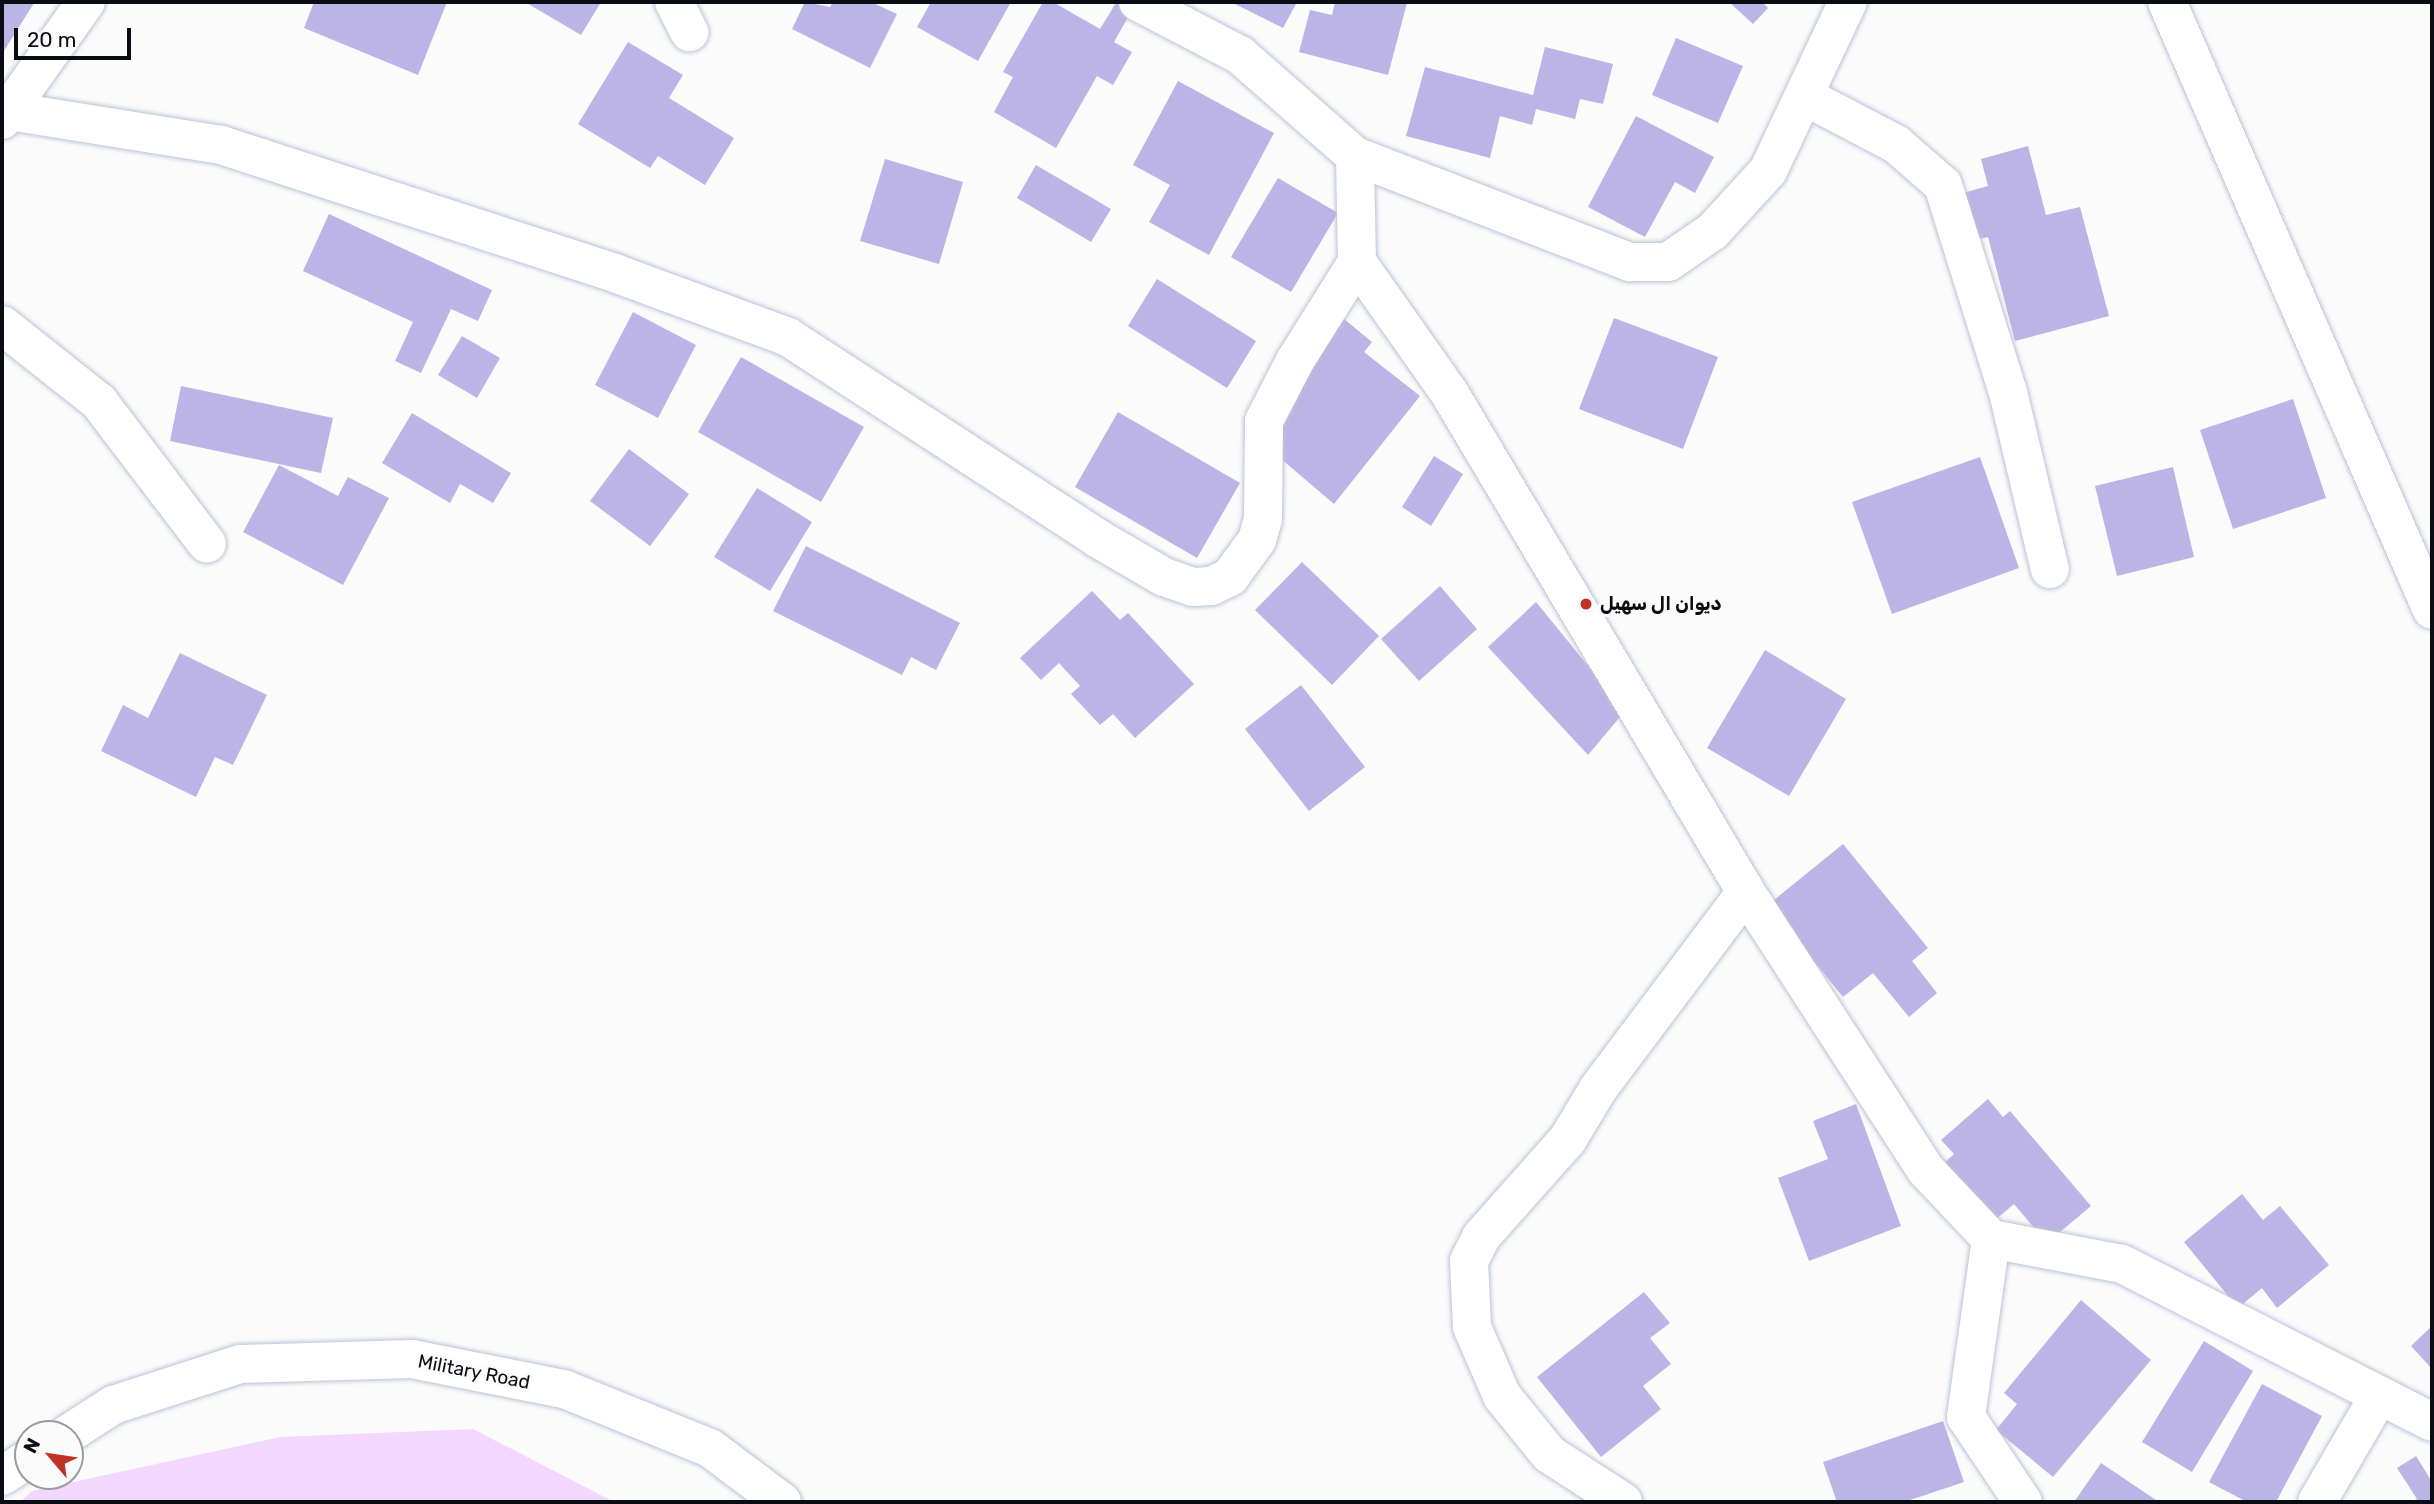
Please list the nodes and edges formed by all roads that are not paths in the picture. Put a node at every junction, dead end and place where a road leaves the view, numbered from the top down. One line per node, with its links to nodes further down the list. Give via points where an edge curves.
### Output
1 (86, 2): 6 (street)
2 (1138, 2): 7 (street, via 1240,55)
3 (1848, 2): 5 (street)
4 (2167, 2): 12 (street)
5 (1804, 96): 7 (street, via 1768,171 1713,231 1668,262 1630,262); 11 (street, via 1896,144 1943,185 2008,392)
6 (6, 115): 8 (street, via 220,145 617,274 788,337 1097,538 1164,577 1193,587 1211,586 1230,577 1256,540 1263,519 1264,421 1295,361)
7 (1355, 156): 8 (street)
8 (1357, 262): 13 (street, via 1450,394)
9 (2, 325): 10 (street, via 99,402)
10 (207, 544)
11 (2050, 569)
12 (2432, 610)
13 (1746, 892): 14 (street, via 1926,1171); 19 (street, via 1598,1089 1568,1139 1481,1237 1469,1261 1472,1327 1502,1396 1549,1454)
14 (1991, 1239): 15 (street, via 2122,1264); 20 (street, via 1966,1417)
15 (2379, 1395): 16 (street); 21 (street)
16 (2432, 1422)
17 (84, 1424): 18 (street, Military Road, via 113,1405 240,1364 412,1359 564,1390 710,1448)
18 (782, 1502)
19 (1623, 1502)
20 (2023, 1502)
21 (2317, 1502)

